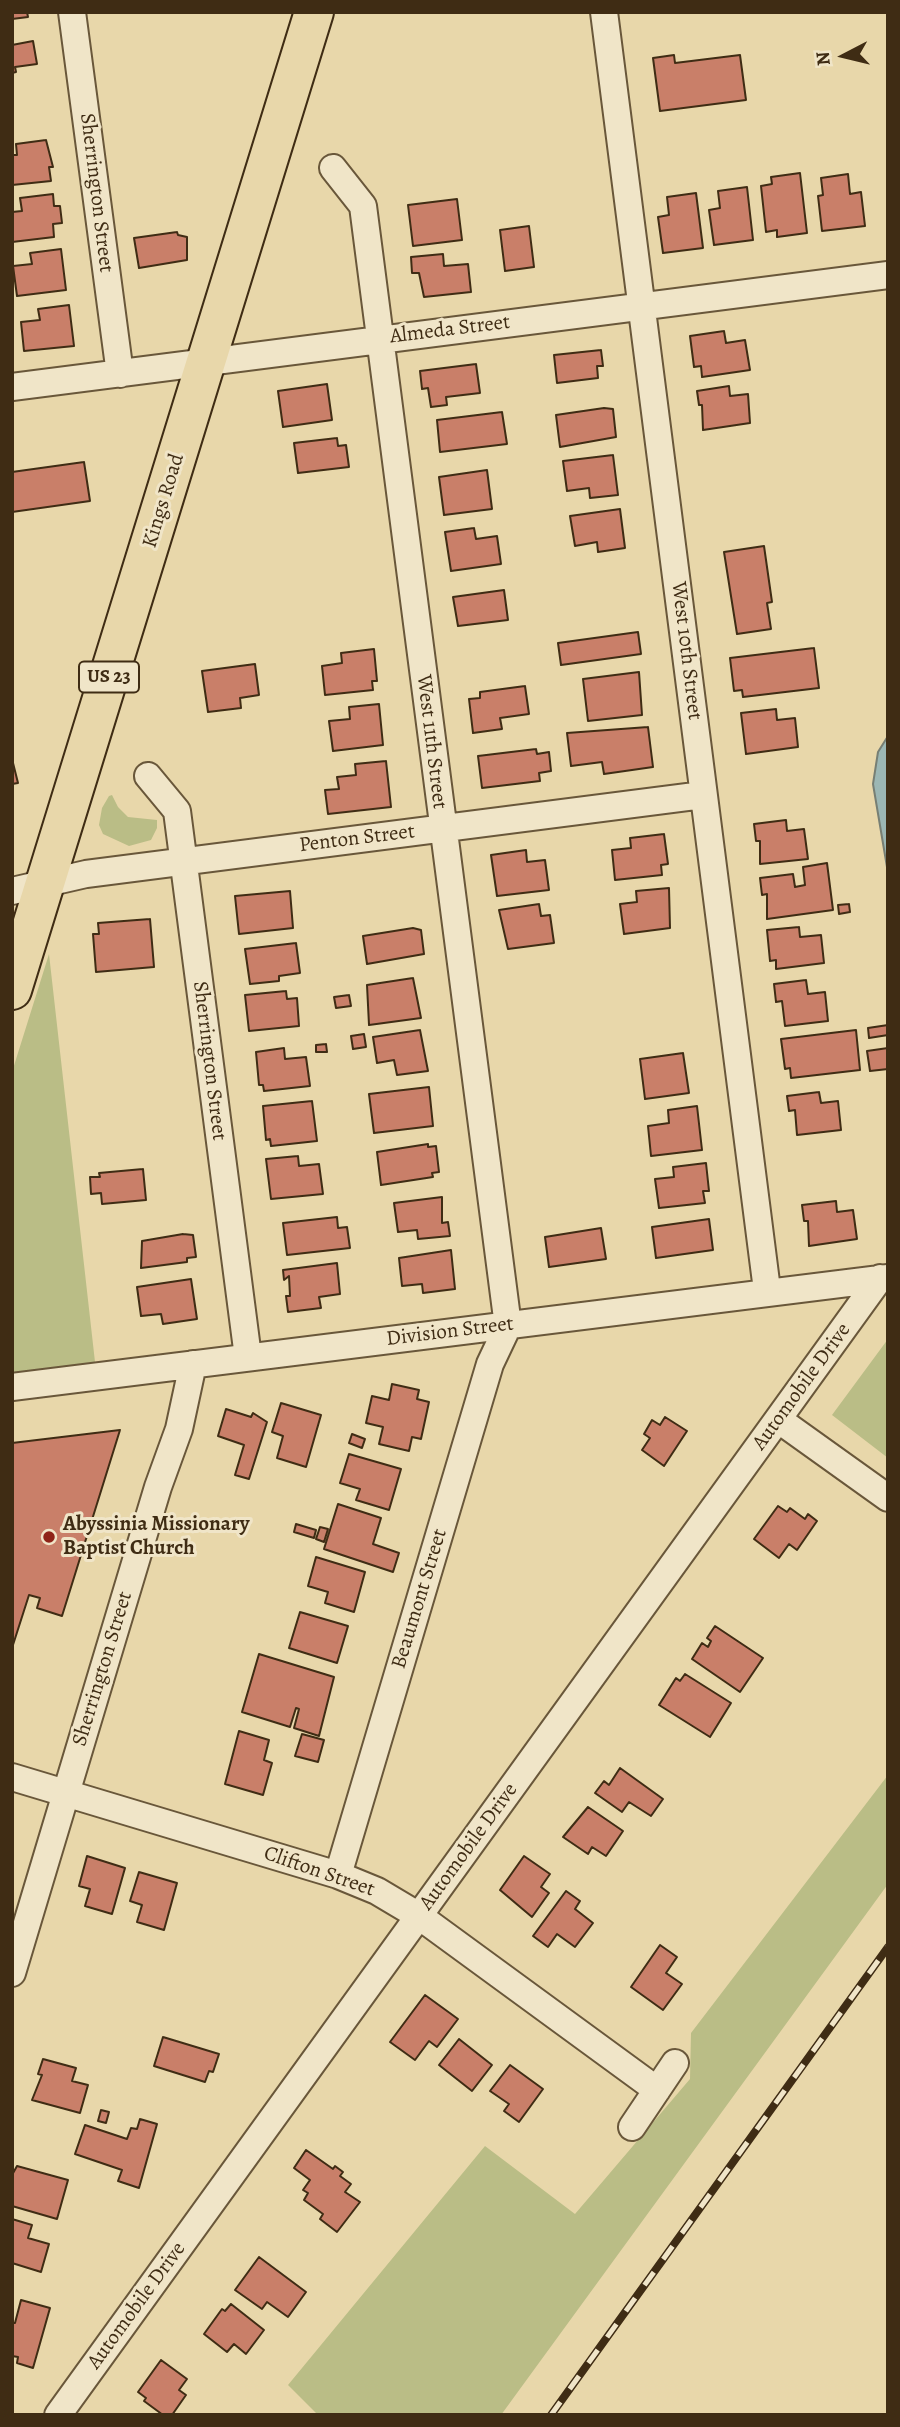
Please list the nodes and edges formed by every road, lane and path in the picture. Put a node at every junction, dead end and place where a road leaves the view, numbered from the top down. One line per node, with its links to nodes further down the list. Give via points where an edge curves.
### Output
1 (72, 12): 9 (street, Sherrington Street)
2 (314, 12): 8 (main road, Kings Road / US 23)
3 (604, 12): 6 (street, West 10th Street)
4 (333, 167): 7 (street, West 11th Street, via 363,206)
5 (888, 275): 6 (street, Almeda Street)
6 (642, 305): 7 (street, Almeda Street); 12 (street, West 10th Street)
7 (380, 339): 8 (street, Almeda Street); 13 (street, West 11th Street)
8 (206, 364): 9 (street, Almeda Street); 15 (main road, Kings Road / US 23)
9 (120, 374): 10 (street, Almeda Street)
10 (12, 387)
11 (148, 776): 14 (street, Sherrington Street, via 177,811)
12 (703, 795): 13 (street, Penton Street); 18 (street, West 10th Street)
13 (442, 828): 14 (street, Penton Street); 19 (street, West 11th Street)
14 (183, 862): 15 (street, Penton Street, via 86,874); 20 (street, Sherrington Street)
15 (29, 887): 16 (main road, Kings Road / US 23)
16 (12, 990)
17 (884, 1278): 18 (street, Division Street); 23 (street, Automobile Drive)
18 (767, 1290): 19 (street, Division Street)
19 (508, 1326): 20 (street, Division Street); 27 (street, Beaumont Street, via 490,1364)
20 (248, 1357): 21 (street, Division Street)
21 (193, 1364): 22 (street, Division Street); 26 (street, Sherrington Street, via 179,1429)
22 (12, 1387)
23 (779, 1420): 24 (street); 28 (street, Automobile Drive)
24 (888, 1498)
25 (12, 1777): 26 (street, Clifton Street)
26 (65, 1794): 27 (street, Clifton Street); 29 (street, Sherrington Street)
27 (338, 1875): 28 (street, Clifton Street)
28 (419, 1916): 31 (street, Clifton Street); 33 (street, Automobile Drive)
29 (12, 1973)
30 (675, 2063): 31 (street)
31 (657, 2090): 32 (street)
32 (632, 2127)
33 (58, 2415)

